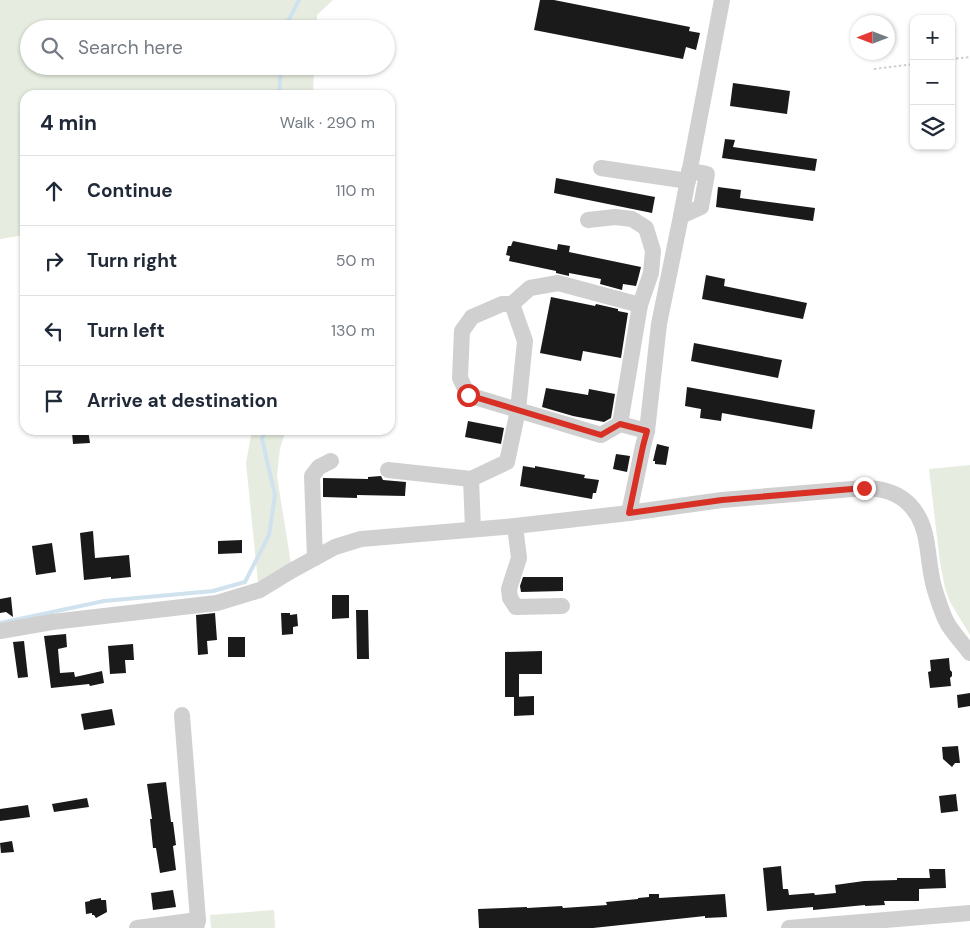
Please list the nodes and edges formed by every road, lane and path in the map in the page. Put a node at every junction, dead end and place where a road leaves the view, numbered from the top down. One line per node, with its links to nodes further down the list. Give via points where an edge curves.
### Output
1 (722, 0): 7 (street)
2 (970, 57): 3 (path)
3 (955, 59)
4 (910, 64): 5 (path)
5 (874, 69)
6 (601, 168): 7 (street)
7 (688, 176): 11 (street)
8 (588, 220): 10 (street, via 615,217 632,220 646,228 653,251 651,273)
9 (512, 304): 10 (street, via 530,288 558,283); 12 (street, via 525,342); 12 (street, via 502,304 472,317 462,331 460,378 468,395)
10 (638, 312): 11 (street); 13 (street)
11 (659, 324): 14 (street)
12 (518, 410): 13 (street, via 601,435); 17 (street, via 507,462)
13 (620, 424): 14 (street)
14 (647, 431): 18 (street)
15 (331, 461): 21 (street, via 319,467 312,476)
16 (388, 470): 17 (street)
17 (471, 479): 20 (street)
18 (629, 513): 19 (street); 24 (street, via 722,500 864,488 889,491 918,514 925,533 934,586 948,624)
19 (515, 526): 20 (street); 22 (street, via 519,558 509,589 510,598 516,607)
20 (473, 529): 21 (street, via 360,539 334,547)
21 (315, 558): 23 (street, via 260,590 218,603 52,622)
22 (562, 606)
23 (0, 632)
24 (970, 653)
25 (182, 715): 27 (street)
26 (970, 914): 29 (street)
27 (197, 924): 28 (street)
28 (137, 928)
29 (789, 928)

